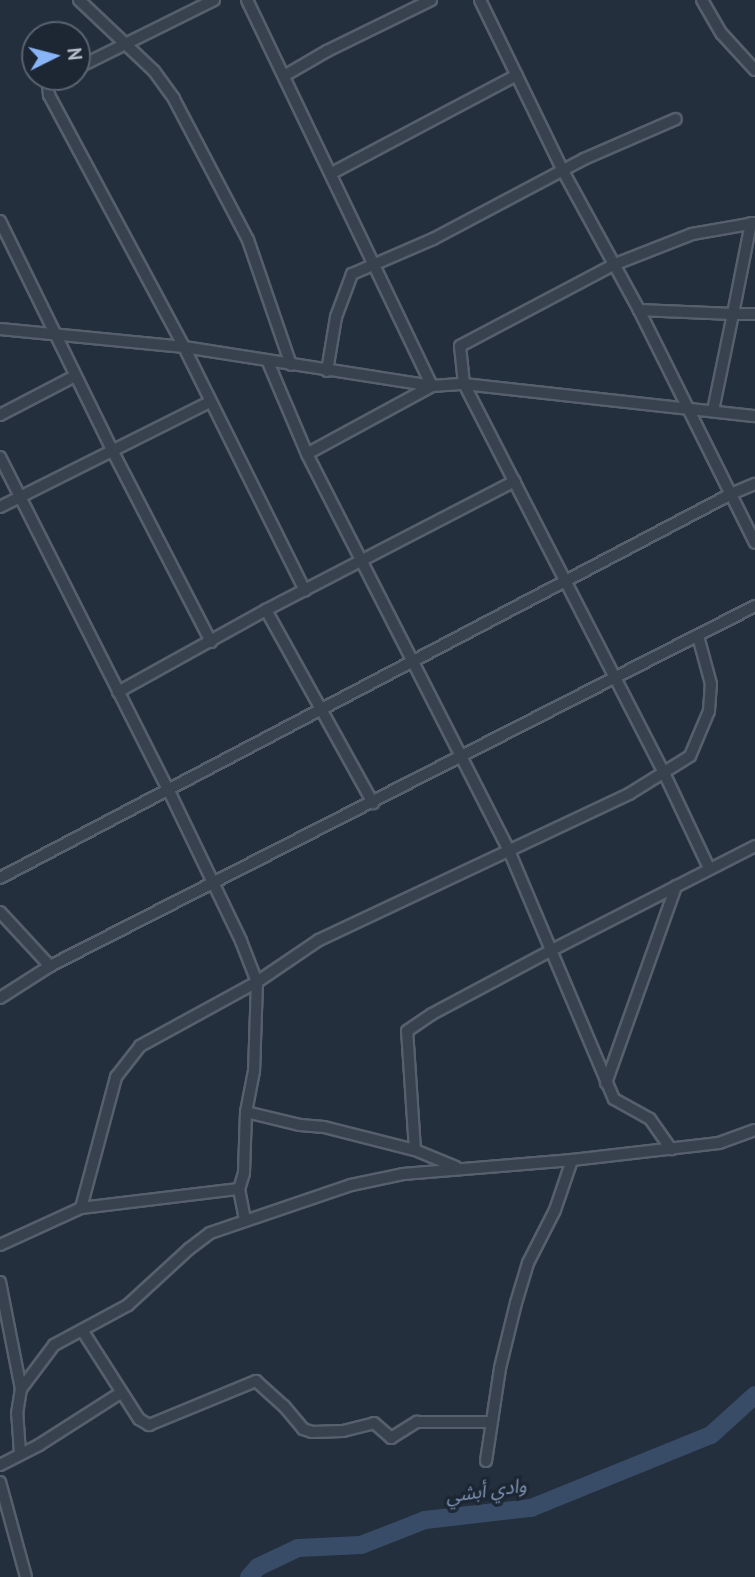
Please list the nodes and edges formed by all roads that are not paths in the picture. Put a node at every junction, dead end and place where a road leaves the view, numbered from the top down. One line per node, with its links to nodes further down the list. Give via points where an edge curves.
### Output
1 (79, 0): 7 (street)
2 (214, 0): 7 (street)
3 (247, 0): 11 (street)
4 (431, 0): 11 (street)
5 (480, 0): 10 (street)
6 (702, 0): 9 (street, via 722,34)
7 (126, 46): 8 (street); 27 (street, via 164,83 237,215)
8 (91, 62)
9 (755, 70)
10 (517, 75): 14 (street); 15 (street)
11 (284, 76): 15 (street)
12 (49, 91): 25 (street)
13 (676, 119): 14 (street)
14 (563, 171): 18 (street); 19 (street)
15 (332, 173): 19 (street)
16 (0, 221): 24 (street)
17 (753, 223): 18 (street, via 692,234); 21 (street)
18 (613, 265): 20 (street); 30 (street, via 460,346)
19 (374, 267): 28 (street, via 352,274 330,340); 31 (street)
20 (639, 310): 21 (street); 33 (street)
21 (733, 314): 22 (street); 34 (street)
22 (755, 314)
23 (0, 329): 24 (street)
24 (57, 336): 25 (street); 29 (street)
25 (184, 347): 26 (street); 32 (street)
26 (268, 362): 27 (street); 38 (street)
27 (291, 365): 28 (street)
28 (327, 371): 31 (street)
29 (75, 376): 35 (street); 37 (street)
30 (464, 384): 31 (street); 33 (street); 40 (street)
31 (432, 386): 38 (street)
32 (209, 402): 37 (street); 48 (street)
33 (688, 408): 34 (street); 42 (street)
34 (713, 411): 36 (street)
35 (0, 415)
36 (755, 416)
37 (112, 450): 43 (street); 52 (street)
38 (307, 454): 46 (street)
39 (0, 457): 43 (street)
40 (515, 481): 46 (street); 47 (street)
41 (755, 484): 42 (street)
42 (731, 494): 45 (street); 47 (street)
43 (19, 497): 44 (street); 55 (street)
44 (0, 507)
45 (755, 543)
46 (361, 563): 48 (street); 53 (street)
47 (565, 581): 53 (street); 54 (street)
48 (305, 591): 50 (street)
49 (755, 606): 51 (street)
50 (266, 610): 52 (street); 56 (street)
51 (698, 636): 54 (street); 58 (street, via 711,684 709,711 690,756)
52 (211, 642): 55 (street)
53 (415, 660): 56 (street); 57 (street)
54 (614, 678): 57 (street); 58 (street)
55 (118, 692): 59 (street)
56 (321, 710): 59 (street); 60 (street)
57 (459, 758): 60 (street); 62 (street)
58 (664, 773): 62 (street); 63 (street)
59 (168, 789): 64 (street); 65 (street)
60 (373, 803): 65 (street)
61 (755, 846): 63 (street)
62 (510, 853): 68 (street); 70 (street, via 319,940)
63 (709, 868): 66 (street)
64 (0, 878)
65 (212, 883): 69 (street); 70 (street)
66 (676, 886): 68 (street); 72 (street)
67 (0, 912): 69 (street)
68 (552, 950): 72 (street); 76 (street, via 407,1031)
69 (50, 966): 71 (street)
70 (257, 982): 73 (street, via 254,1071); 80 (street, via 129,1056 116,1077)
71 (0, 998)
72 (606, 1083): 75 (street, via 614,1099 650,1119)
73 (246, 1112): 76 (street); 79 (street, via 244,1173)
74 (755, 1130): 75 (street, via 719,1143)
75 (671, 1149): 77 (street)
76 (415, 1150): 78 (street)
77 (572, 1160): 78 (street); 87 (street, via 555,1210 528,1264 500,1367)
78 (458, 1168): 81 (street, via 351,1185)
79 (239, 1189): 80 (street); 81 (street)
80 (82, 1209): 82 (street)
81 (245, 1220): 84 (street, via 210,1233 128,1306)
82 (0, 1245)
83 (0, 1282): 85 (street)
84 (82, 1330): 85 (street, via 54,1345); 86 (street)
85 (21, 1389): 88 (street)
86 (122, 1392): 87 (street, via 139,1419 149,1425 256,1381 303,1429 312,1432 374,1423 391,1438 417,1422); 88 (street)
87 (491, 1422): 89 (street)
88 (20, 1453): 90 (street)
89 (486, 1461)
90 (0, 1465)
91 (0, 1482): 92 (street)
92 (26, 1577)

